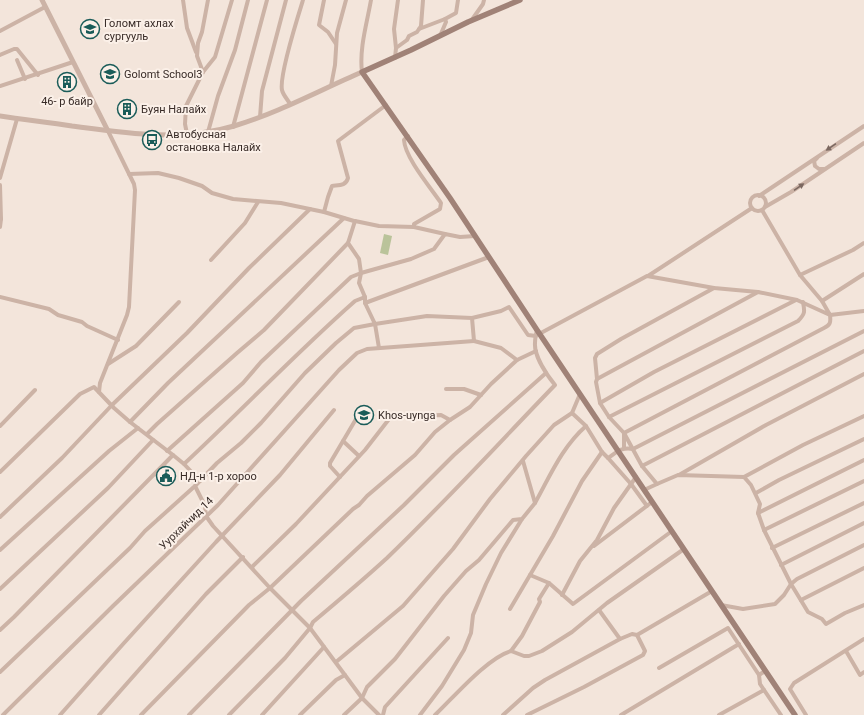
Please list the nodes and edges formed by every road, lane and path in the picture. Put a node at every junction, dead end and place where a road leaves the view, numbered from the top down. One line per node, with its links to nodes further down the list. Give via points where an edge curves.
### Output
1 (42, 0): 17 (street)
2 (183, 0): 26 (street, via 187,28)
3 (208, 0): 26 (street)
4 (232, 0): 30 (street, via 215,57)
5 (248, 0): 44 (street, via 235,50)
6 (267, 0): 42 (street)
7 (286, 0): 39 (street, via 262,91)
8 (303, 0): 36 (street, via 283,73 282,90)
9 (324, 0): 23 (street, via 319,25 328,32)
10 (346, 0): 23 (street)
11 (371, 0): 31 (street, via 361,61)
12 (398, 0): 24 (street, via 394,29)
13 (423, 0): 20 (street, via 421,26)
14 (458, 0): 18 (street, via 456,13)
15 (484, 0): 19 (street)
16 (520, 0): 19 (main road)
17 (45, 7): 21 (street); 29 (street)
18 (445, 19): 20 (street); 22 (street)
19 (471, 21): 22 (main road)
20 (418, 30): 24 (street)
21 (0, 31)
22 (440, 36): 27 (main road)
23 (336, 44): 35 (street)
24 (396, 48): 27 (street)
25 (0, 55): 32 (street, via 17,49)
26 (197, 56): 30 (street)
27 (395, 58): 31 (main road)
28 (17, 60): 33 (street)
29 (73, 62): 32 (street); 43 (street)
30 (203, 72): 45 (street, via 186,106)
31 (362, 72): 35 (street); 37 (main road)
32 (38, 75): 33 (street)
33 (25, 79): 34 (street)
34 (0, 86)
35 (331, 86): 36 (street)
36 (290, 104): 39 (street)
37 (386, 105): 46 (main road); 58 (street, via 338,141 348,178 344,184 332,186)
38 (0, 116): 40 (street)
39 (260, 117): 42 (street)
40 (17, 119): 43 (street); 51 (street)
41 (864, 126): 48 (street, one-way to 48)
42 (234, 127): 44 (street)
43 (108, 131): 45 (street, via 132,134); 50 (street)
44 (208, 132): 45 (street)
45 (187, 134)
46 (408, 136): 63 (street, via 404,140 409,157 441,203 440,209 414,224); 65 (main road)
47 (864, 143): 49 (street)
48 (818, 156): 49 (street, via 814,161 815,166); 53 (street)
49 (825, 170): 56 (street, one-way to 49)
50 (129, 174): 54 (street, via 158,173 202,186 212,193); 89 (street, via 135,190 129,307)
51 (0, 178)
52 (0, 185): 60 (street)
53 (759, 196): 55 (street, via 752,200); 56 (street, via 766,203)
54 (258, 202): 57 (street, via 281,203); 69 (street, via 245,223)
55 (752, 208): 56 (street, via 758,211); 73 (street)
56 (763, 208): 72 (street)
57 (310, 209): 58 (street); 105 (street)
58 (324, 212): 59 (street)
59 (344, 218): 61 (street); 112 (street, via 168,383)
60 (1, 220): 62 (street)
61 (355, 221): 63 (street, via 379,226); 67 (street)
62 (0, 227)
63 (414, 227): 64 (street)
64 (445, 234): 65 (street); 70 (street, via 434,249)
65 (475, 236): 68 (main road)
66 (864, 243): 72 (street)
67 (348, 244): 70 (street, via 359,259); 117 (street, via 264,330)
68 (489, 257): 82 (street); 88 (main road)
69 (211, 260)
70 (361, 273): 76 (street, via 359,282); 123 (street, via 351,277 321,304 243,383)
71 (864, 274): 79 (street)
72 (800, 275): 79 (street)
73 (647, 276): 74 (street); 88 (street)
74 (714, 288): 75 (street); 98 (street, via 597,354)
75 (758, 292): 78 (street); 98 (street)
76 (365, 296): 82 (street); 130 (street, via 355,301 294,356)
77 (0, 297): 89 (street, via 49,309)
78 (797, 300): 81 (street); 104 (street, via 654,372)
79 (822, 301): 84 (street)
80 (179, 302): 95 (street, via 136,346)
81 (803, 302): 84 (street); 110 (street, via 804,315 798,321)
82 (365, 303): 86 (street)
83 (864, 310): 84 (street)
84 (830, 315): 116 (street, via 831,322 824,328)
85 (472, 318): 86 (street, via 427,316); 88 (street, via 509,307 528,335); 90 (street)
86 (375, 324): 91 (street); 137 (street, via 354,328 336,343 305,373 261,423)
87 (864, 331): 122 (street)
88 (537, 333): 92 (street, via 534,343); 102 (main road)
89 (118, 340): 95 (street)
90 (474, 341): 91 (street, Уурхайчид 14); 94 (street, Уурхайчид 14, via 501,348)
91 (379, 348): 149 (street, Уурхайчид 14, via 357,353 339,370 218,506)
92 (536, 351): 94 (street); 96 (street)
93 (864, 351): 131 (street)
94 (517, 360): 103 (street)
95 (108, 364): 101 (street)
96 (546, 373): 177 (street, via 454,455); 178 (street, via 555,385 431,514 313,622)
97 (864, 374): 133 (street)
98 (597, 380): 104 (street)
99 (446, 389): 103 (street, via 464,389)
100 (35, 390): 113 (street)
101 (98, 392): 105 (street); 132 (street, via 94,387 80,394)
102 (580, 394): 107 (street); 121 (main road)
103 (481, 395): 111 (street, via 470,407)
104 (600, 403): 110 (street)
105 (112, 406): 112 (street); 150 (street)
106 (334, 410): 155 (street, via 290,464)
107 (572, 413): 114 (street); 129 (street, via 554,424)
108 (359, 414): 120 (street)
109 (864, 416): 136 (street)
110 (609, 418): 116 (street)
111 (450, 420): 126 (street, via 441,415 393,414); 168 (street)
112 (130, 422): 115 (street)
113 (0, 426)
114 (586, 426): 124 (street); 146 (street, via 565,448)
115 (138, 428): 117 (street); 159 (street)
116 (624, 433): 121 (street); 122 (street)
117 (148, 434): 119 (street)
118 (864, 438): 143 (street)
119 (153, 440): 123 (street); 169 (street, via 108,488)
120 (343, 441): 126 (street); 134 (street, via 330,463)
121 (621, 449): 122 (street); 127 (street); 135 (main road)
122 (633, 449): 131 (street)
123 (167, 451): 125 (street)
124 (602, 452): 127 (street); 165 (street, via 582,481)
125 (173, 455): 130 (street); 179 (street)
126 (359, 456): 134 (street)
127 (608, 458): 139 (street)
128 (864, 460): 148 (street)
129 (522, 461): 146 (street); 188 (street, via 453,549 403,606)
130 (184, 464): 137 (street)
131 (642, 466): 140 (street)
132 (0, 472)
133 (678, 475): 136 (street); 140 (street)
134 (340, 476): 163 (street)
135 (636, 477): 139 (street); 142 (main road)
136 (744, 477): 143 (street)
137 (200, 481): 141 (street)
138 (864, 481): 153 (street)
139 (631, 484): 147 (street); 160 (street)
140 (657, 484): 142 (street)
141 (195, 486): 149 (street, via 205,506); 191 (street)
142 (644, 490): 144 (main road)
143 (756, 493): 148 (street, via 760,504)
144 (652, 502): 147 (street); 154 (main road)
145 (864, 503): 157 (street)
146 (535, 504): 151 (street)
147 (647, 506): 160 (street)
148 (758, 513): 153 (street)
149 (206, 516): 155 (street); 197 (street, Уурхайчид 14)
150 (0, 517)
151 (522, 519): 196 (street, via 513,520 444,596 395,659 367,687); 208 (street, via 486,584 473,615 471,633 464,650)
152 (864, 524): 162 (street)
153 (764, 530): 157 (street)
154 (672, 531): 158 (main road); 171 (street, via 572,604)
155 (222, 537): 161 (street); 198 (street)
156 (864, 545): 167 (street)
157 (772, 548): 162 (street)
158 (684, 549): 170 (main road); 176 (street)
159 (0, 550)
160 (588, 551): 171 (street, via 573,571)
161 (243, 557): 163 (street); 199 (street, via 206,594)
162 (781, 565): 167 (street)
163 (252, 567): 168 (street)
164 (864, 568): 172 (street)
165 (530, 575): 166 (street); 175 (street)
166 (549, 583): 171 (street); 186 (street, via 522,636)
167 (791, 584): 172 (street); 173 (street, via 784,596 775,604 743,610)
168 (270, 588): 177 (street); 200 (street, via 249,605)
169 (0, 589)
170 (712, 592): 173 (main road); 180 (street)
171 (562, 595)
172 (801, 600): 174 (street, via 808,612 826,624)
173 (721, 605): 190 (main road)
174 (864, 605)
175 (510, 609)
176 (600, 610): 182 (street); 186 (street, via 542,651 529,656)
177 (292, 611): 178 (street); 201 (street)
178 (310, 628): 185 (street); 202 (street)
179 (0, 630)
180 (637, 635): 182 (street, via 632,634); 211 (street, via 646,651 643,655)
181 (448, 638): 207 (street, via 385,707)
182 (620, 639): 210 (street, via 539,683)
183 (864, 639): 187 (street)
184 (738, 644): 189 (street, via 728,628); 194 (street); 212 (street)
185 (324, 647): 188 (street); 203 (street)
186 (511, 651): 209 (street, via 503,653 488,664)
187 (846, 651): 192 (street, via 860,675); 216 (street, via 801,678 790,689)
188 (336, 662): 193 (street)
189 (659, 668)
190 (765, 671): 194 (street); 215 (main road)
191 (0, 672)
192 (864, 672)
193 (345, 675): 196 (street); 204 (street, via 336,680)
194 (759, 675): 195 (street)
195 (764, 690): 213 (street); 214 (street)
196 (362, 698): 205 (street); 206 (street)
197 (3, 715)
198 (60, 715)
199 (99, 715)
200 (141, 715)
201 (189, 715)
202 (230, 715)
203 (262, 715)
204 (300, 715)
205 (344, 715)
206 (379, 715)
207 (382, 715)
208 (420, 715)
209 (435, 715)
210 (503, 715)
211 (527, 715)
212 (621, 715)
213 (720, 715)
214 (781, 715)
215 (795, 715)
216 (806, 715)

